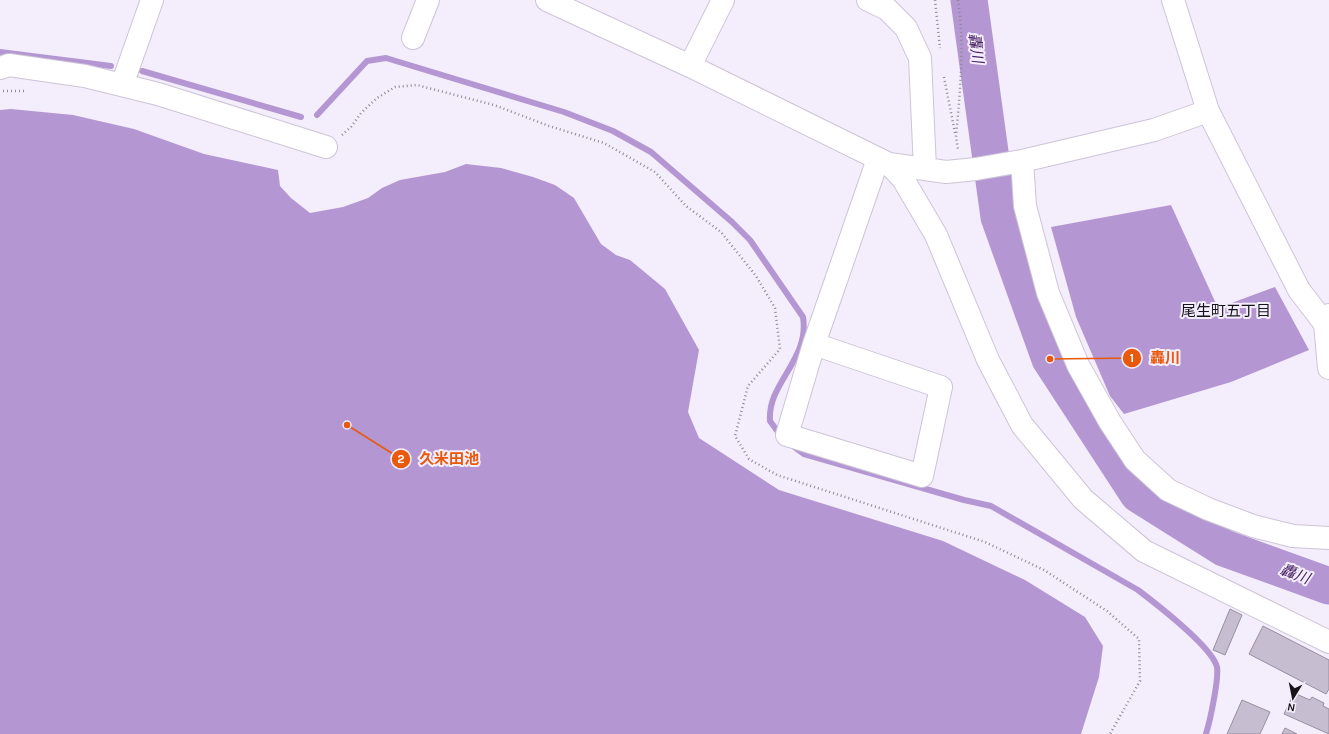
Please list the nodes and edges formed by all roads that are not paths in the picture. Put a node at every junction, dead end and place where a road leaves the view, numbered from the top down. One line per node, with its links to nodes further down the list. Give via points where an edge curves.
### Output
1 (152, 0): 10 (street)
2 (428, 0): 7 (street)
3 (547, 0): 8 (street)
4 (723, 0): 8 (street)
5 (868, 0): 15 (street, via 887,9 906,28 920,58)
6 (1173, 0): 11 (street)
7 (413, 38)
8 (690, 66): 14 (street)
9 (0, 68): 10 (street, via 9,65 85,76)
10 (122, 85): 12 (street, via 172,98)
11 (1208, 111): 13 (street, via 1154,130); 16 (street, via 1299,290)
12 (326, 147)
13 (1022, 161): 15 (street, via 946,172); 19 (street, via 1025,206 1048,293 1078,365 1135,460 1168,490 1208,509 1253,526 1293,536)
14 (884, 162): 15 (street); 17 (street); 20 (street, via 902,179 936,235 988,360 1022,425 1083,499 1144,551)
15 (925, 169)
16 (1327, 320): 18 (street)
17 (814, 344): 17 (street, via 787,435 922,476 941,387)
18 (1329, 368)
19 (1329, 538)
20 (1329, 642)

